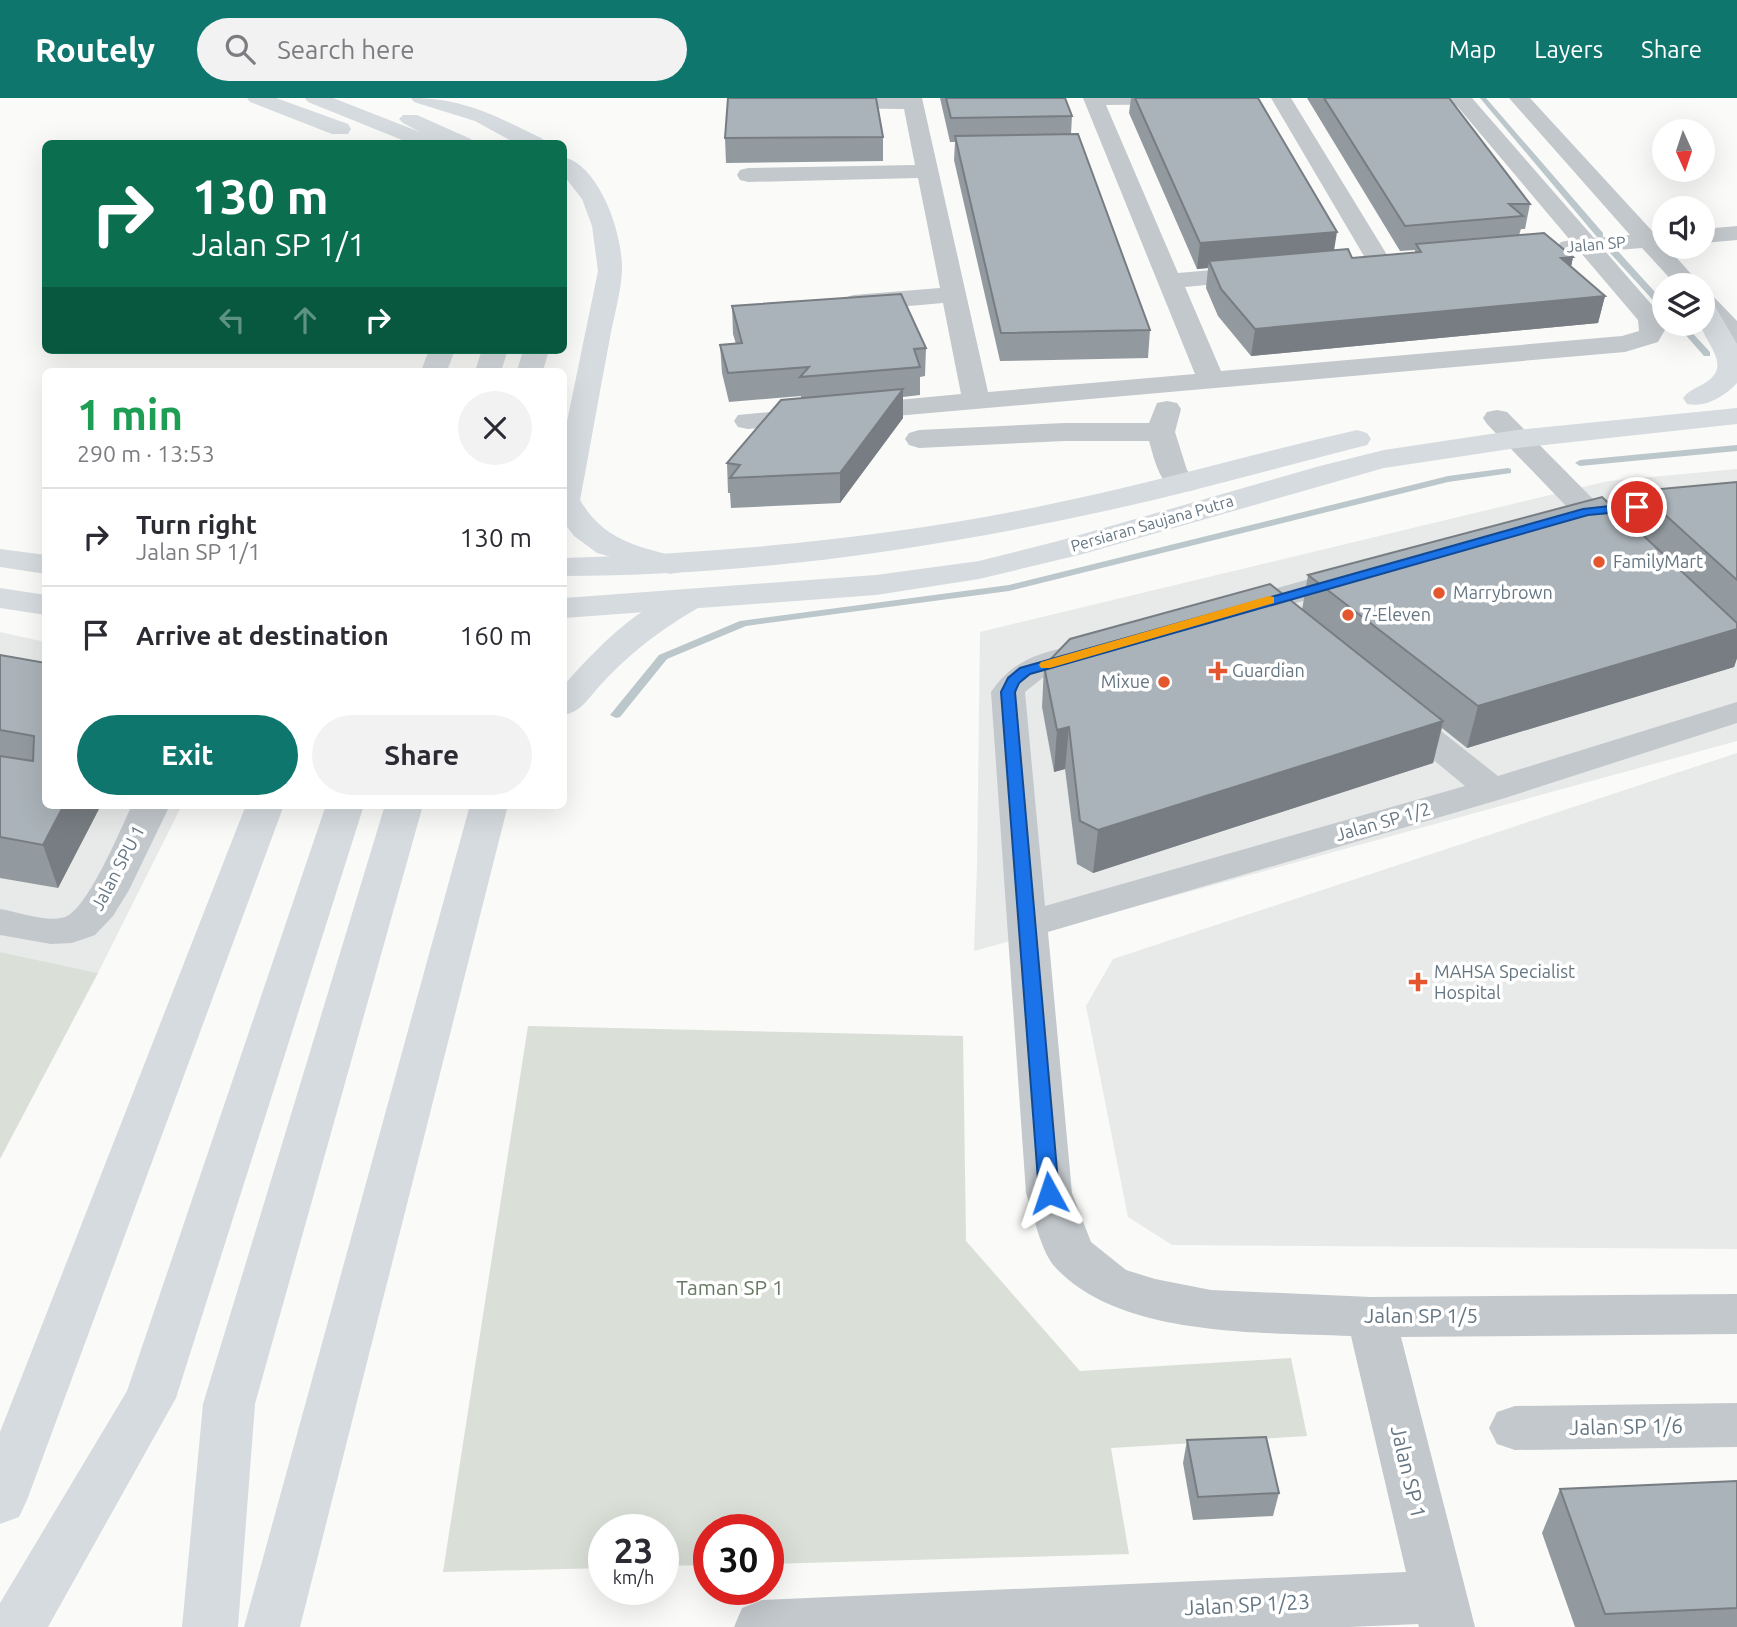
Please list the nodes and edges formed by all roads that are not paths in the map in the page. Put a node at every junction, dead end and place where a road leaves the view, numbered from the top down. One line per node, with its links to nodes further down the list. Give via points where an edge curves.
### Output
1 (257, 98): 12 (main road)
2 (315, 98): 13 (main road)
3 (352, 98): 14 (main road)
4 (421, 98): 15 (main road, via 482,117)
5 (1184, 98): 9 (street)
6 (1281, 98): 29 (street)
7 (1455, 98): 26 (street, via 1464,102)
8 (1520, 98): 23 (street)
9 (1094, 99): 16 (street)
10 (913, 100): 11 (street); 19 (street)
11 (805, 104)
12 (364, 140)
13 (422, 140)
14 (455, 140)
15 (527, 140)
16 (1114, 148): 17 (street); 32 (street)
17 (1090, 149)
18 (950, 152): 19 (street)
19 (926, 162): 21 (street); 33 (street)
20 (567, 167): 51 (main road, via 597,203 610,240 610,271)
21 (748, 175)
22 (1737, 233): 24 (street)
23 (1652, 235)
24 (1715, 235)
25 (1652, 239): 26 (street, Jalan SP)
26 (1588, 245): 27 (street, Jalan SP); 40 (street, via 1650,318 1653,328 1648,336 1625,344)
27 (1549, 248)
28 (1406, 261): 29 (street)
29 (1380, 263): 30 (street)
30 (1354, 265)
31 (1288, 271): 32 (street)
32 (1169, 281): 40 (street)
33 (954, 294): 34 (street); 44 (street)
34 (829, 305)
35 (1715, 308): 37 (main road)
36 (1715, 312): 39 (street)
37 (1737, 324)
38 (1715, 326): 43 (main road, via 1723,340 1728,377)
39 (1737, 336)
40 (1211, 380): 41 (street)
41 (1175, 383): 44 (street); 48 (street)
42 (1737, 394): 43 (main road, Persiaran Saujana Putra)
43 (1697, 398): 47 (main road, Persiaran Saujana Putra)
44 (976, 401): 46 (street)
45 (1737, 416): 47 (main road, Persiaran Saujana Putra)
46 (748, 421)
47 (1507, 429): 50 (main road, Persiaran Saujana Putra, via 1357,439); 54 (street); 65 (main road, Persiaran Saujana Putra, via 1448,447 1330,471 979,570 876,585)
48 (1161, 432): 49 (street); 50 (street, via 1173,473)
49 (919, 439)
50 (1184, 484): 61 (main road, Persiaran Saujana Putra, via 929,536 810,554)
51 (567, 488)
52 (1737, 497): 54 (street)
53 (567, 508): 61 (main road, via 595,541)
54 (1588, 512): 55 (street); 58 (street)
55 (1535, 526)
56 (0, 539): 57 (main road)
57 (42, 544)
58 (1628, 550)
59 (0, 558): 60 (main road)
60 (42, 564)
61 (670, 565): 62 (main road, Persiaran Saujana Putra)
62 (567, 567)
63 (1378, 570): 66 (street)
64 (0, 598): 67 (main road)
65 (690, 600): 68 (main road, Persiaran Saujana Putra); 73 (main road, via 643,627 612,652)
66 (1260, 602): 69 (street); 70 (street)
67 (42, 604)
68 (567, 608)
69 (1208, 618)
70 (1292, 628)
71 (1116, 644): 82 (street, via 1025,671 1008,692)
72 (1376, 696): 75 (street)
73 (567, 702)
74 (1737, 712): 75 (street, Jalan SP 1/2)
75 (1492, 790): 82 (street, Jalan SP 1/2)
76 (139, 809): 81 (street, Jalan SPU 1, via 97,912 80,926 52,931)
77 (263, 809): 87 (main road)
78 (344, 809): 89 (main road, via 150,1398)
79 (403, 809): 90 (main road, via 229,1404)
80 (490, 810): 91 (main road)
81 (0, 922)
82 (1026, 925): 84 (street, Jalan SP 1/5, via 1049,1193 1071,1253 1109,1284 1155,1299 1211,1310)
83 (1737, 1314): 84 (street, Jalan SP 1/5)
84 (1371, 1317): 88 (street, Jalan SP 1)
85 (1737, 1425): 86 (street, Jalan SP 1/6)
86 (1515, 1428)
87 (0, 1500)
88 (1443, 1612): 92 (street, Jalan SP 1/23)
89 (17, 1627)
90 (210, 1627)
91 (272, 1627)
92 (762, 1627)

